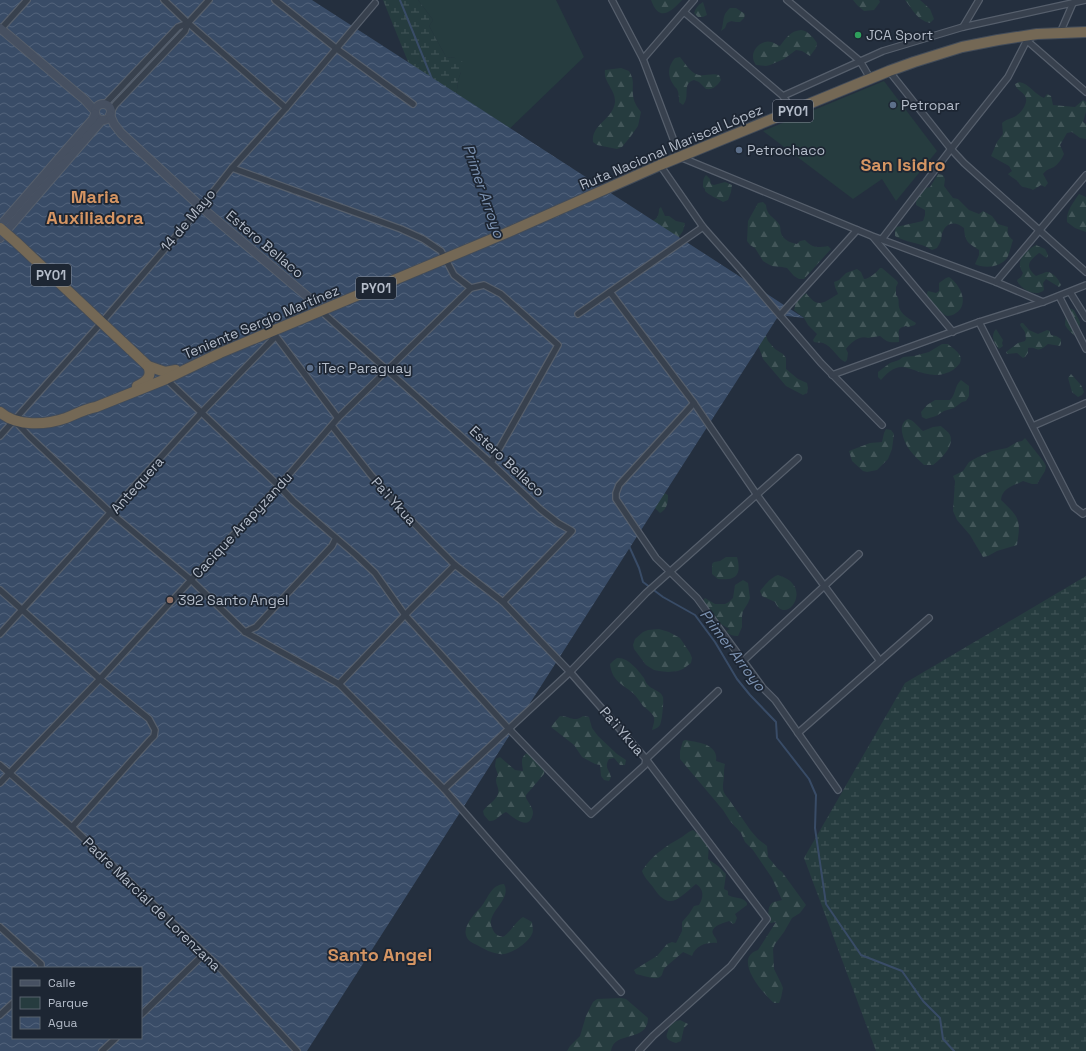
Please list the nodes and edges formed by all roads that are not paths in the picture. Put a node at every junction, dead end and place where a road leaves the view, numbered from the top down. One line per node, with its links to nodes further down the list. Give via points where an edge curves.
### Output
1 (27, 0): 15 (street)
2 (164, 0): 13 (street)
3 (209, 0): 13 (street)
4 (275, 0): 19 (street)
5 (612, 0): 20 (street)
6 (694, 0): 12 (street)
7 (787, 0): 21 (street)
8 (979, 0): 14 (street)
9 (1086, 0): 11 (street)
10 (375, 3): 19 (street, 14 de Mayo)
11 (1073, 3): 14 (street); 16 (street)
12 (684, 12): 20 (street); 25 (street)
13 (188, 23): 27 (street, via 178,26); 29 (street); 32 (street, via 185,31)
14 (963, 27): 21 (street, via 883,51)
15 (0, 29): 26 (street)
16 (1060, 32): 17 (highway, Ruta Nacional Mariscal López / PY01); 18 (highway, Ruta Nacional Mariscal López / PY01)
17 (1086, 32)
18 (1024, 38): 22 (highway, Ruta Nacional Mariscal López / PY01, via 962,47); 24 (street); 33 (street, via 1008,76)
19 (337, 49): 28 (street); 29 (street, 14 de Mayo)
20 (643, 59): 34 (street)
21 (860, 61): 23 (street); 25 (street)
22 (889, 71): 23 (highway, Ruta Nacional Mariscal López / PY01); 33 (street)
23 (870, 78): 30 (highway, Ruta Nacional Mariscal López / PY01)
24 (1086, 92)
25 (783, 96): 30 (street)
26 (85, 100): 27 (street); 31 (street)
27 (103, 104): 31 (street, via 97,106); 32 (street, via 109,107)
28 (413, 104)
29 (286, 108): 36 (street, 14 de Mayo)
30 (793, 111): 34 (highway, Ruta Nacional Mariscal López / PY01)
31 (95, 112): 32 (street, via 98,118); 42 (street, via 93,119)
32 (107, 116): 38 (street, Estero Bellaco, via 121,133); 42 (street)
33 (951, 149): 41 (street); 44 (street)
34 (680, 157): 35 (highway, Ruta Nacional Mariscal López / PY01); 40 (street)
35 (660, 165): 39 (street); 45 (highway, Ruta Nacional Mariscal López / PY01)
36 (232, 168): 38 (street, 14 de Mayo); 46 (street, via 409,232 441,251)
37 (1086, 175): 41 (street)
38 (201, 207): 55 (street, Estero Bellaco, via 308,297); 59 (street, 14 de Mayo)
39 (703, 226): 51 (street); 57 (street)
40 (857, 230): 43 (street); 57 (street)
41 (1039, 230): 47 (street); 48 (street)
42 (1, 231): 59 (highway, PY01)
43 (872, 236): 44 (street); 61 (street)
44 (882, 239): 48 (street)
45 (478, 244): 46 (highway, Teniente Sergio Martínez / PY01)
46 (445, 259): 50 (street, via 454,275); 55 (highway, Teniente Sergio Martínez / PY01)
47 (1086, 272)
48 (996, 282): 54 (street)
49 (1086, 285): 52 (street)
50 (471, 288): 66 (street, Cacique Arapyzandu); 81 (street, via 484,286 501,294 558,345)
51 (610, 292): 56 (street); 69 (street)
52 (1070, 292): 53 (street); 58 (street)
53 (1059, 296): 54 (street); 63 (street)
54 (1043, 302): 60 (street)
55 (321, 311): 62 (highway, Teniente Sergio Martínez / PY01); 66 (street, Estero Bellaco)
56 (578, 314)
57 (780, 315): 67 (street)
58 (1086, 318)
59 (102, 322): 65 (highway, PY01); 75 (street, 14 de Mayo)
60 (979, 322): 61 (street); 78 (street)
61 (952, 332): 67 (street)
62 (274, 334): 64 (highway, Teniente Sergio Martínez / PY01); 73 (street, Antequera); 74 (street)
63 (1086, 349)
64 (220, 353): 65 (highway, via 173,371 165,372); 68 (highway, Teniente Sergio Martínez / PY01)
65 (148, 366): 71 (highway, via 149,376 143,384)
66 (387, 370): 74 (street, Cacique Arapyzandu); 81 (street, Estero Bellaco)
67 (832, 376): 76 (street)
68 (166, 379): 71 (highway, PY01); 73 (street)
69 (694, 403): 83 (street); 89 (street, via 619,485 616,493 616,499 656,558)
70 (1086, 403): 78 (street)
71 (87, 409): 75 (highway, PY01, via 50,422 25,423)
72 (0, 412): 75 (highway, PY01)
73 (202, 413): 82 (street); 85 (street, Antequera)
74 (338, 418): 77 (street, Cacique Arapyzandu)
75 (15, 420): 79 (street, 14 de Mayo); 85 (street)
76 (882, 425)
77 (332, 426): 82 (street, Cacique Arapyzandu); 88 (street, Pa'i Ykua, via 407,516)
78 (1033, 426): 84 (street, via 1074,507 1083,514)
79 (0, 436)
80 (798, 458): 83 (street)
81 (491, 463): 93 (street, Estero Bellaco, via 540,509 572,531)
82 (278, 486): 86 (street); 90 (street, Cacique Arapyzandu)
83 (757, 495): 89 (street); 91 (street)
84 (1086, 512)
85 (111, 513): 90 (street); 94 (street, Antequera)
86 (336, 538): 95 (street, via 375,573); 97 (street, via 332,546 256,627)
87 (859, 554): 91 (street)
88 (455, 565): 93 (street, Pa'i Ykua); 95 (street)
89 (670, 572): 99 (street, via 697,598); 101 (street, via 654,585)
90 (191, 580): 97 (street); 102 (street, Cacique Arapyzandu)
91 (824, 586): 99 (street); 100 (street)
92 (0, 590): 94 (street)
93 (503, 602): 101 (street, Pa'i Ykua)
94 (22, 609): 98 (street, Antequera); 102 (street)
95 (405, 615): 103 (street); 105 (street)
96 (929, 618): 100 (street)
97 (245, 632): 103 (street)
98 (0, 634)
99 (744, 661): 106 (street)
100 (880, 661): 106 (street)
101 (570, 672): 105 (street); 107 (street, Pa'i Ykua)
102 (100, 679): 109 (street, Cacique Arapyzandu); 113 (street, via 149,719 155,730 154,736)
103 (339, 684): 111 (street)
104 (718, 691): 107 (street)
105 (509, 730): 107 (street, via 591,814 645,765); 111 (street)
106 (798, 733): 112 (street)
107 (646, 759): 124 (street, Pa'i Ykua, via 767,919 731,966)
108 (0, 765): 109 (street, Padre Marcial de Lorenzana)
109 (9, 773): 110 (street, Cacique Arapyzandu); 113 (street, Padre Marcial de Lorenzana)
110 (0, 783)
111 (444, 789): 117 (street)
112 (838, 790)
113 (72, 827): 115 (street, Padre Marcial de Lorenzana)
114 (0, 927): 116 (street)
115 (204, 954): 119 (street); 123 (street, Padre Marcial de Lorenzana)
116 (43, 967)
117 (621, 992)
118 (12, 1004): 120 (street)
119 (142, 1014)
120 (0, 1015)
121 (115, 1039): 122 (street)
122 (102, 1051)
123 (298, 1051)
124 (639, 1051)

